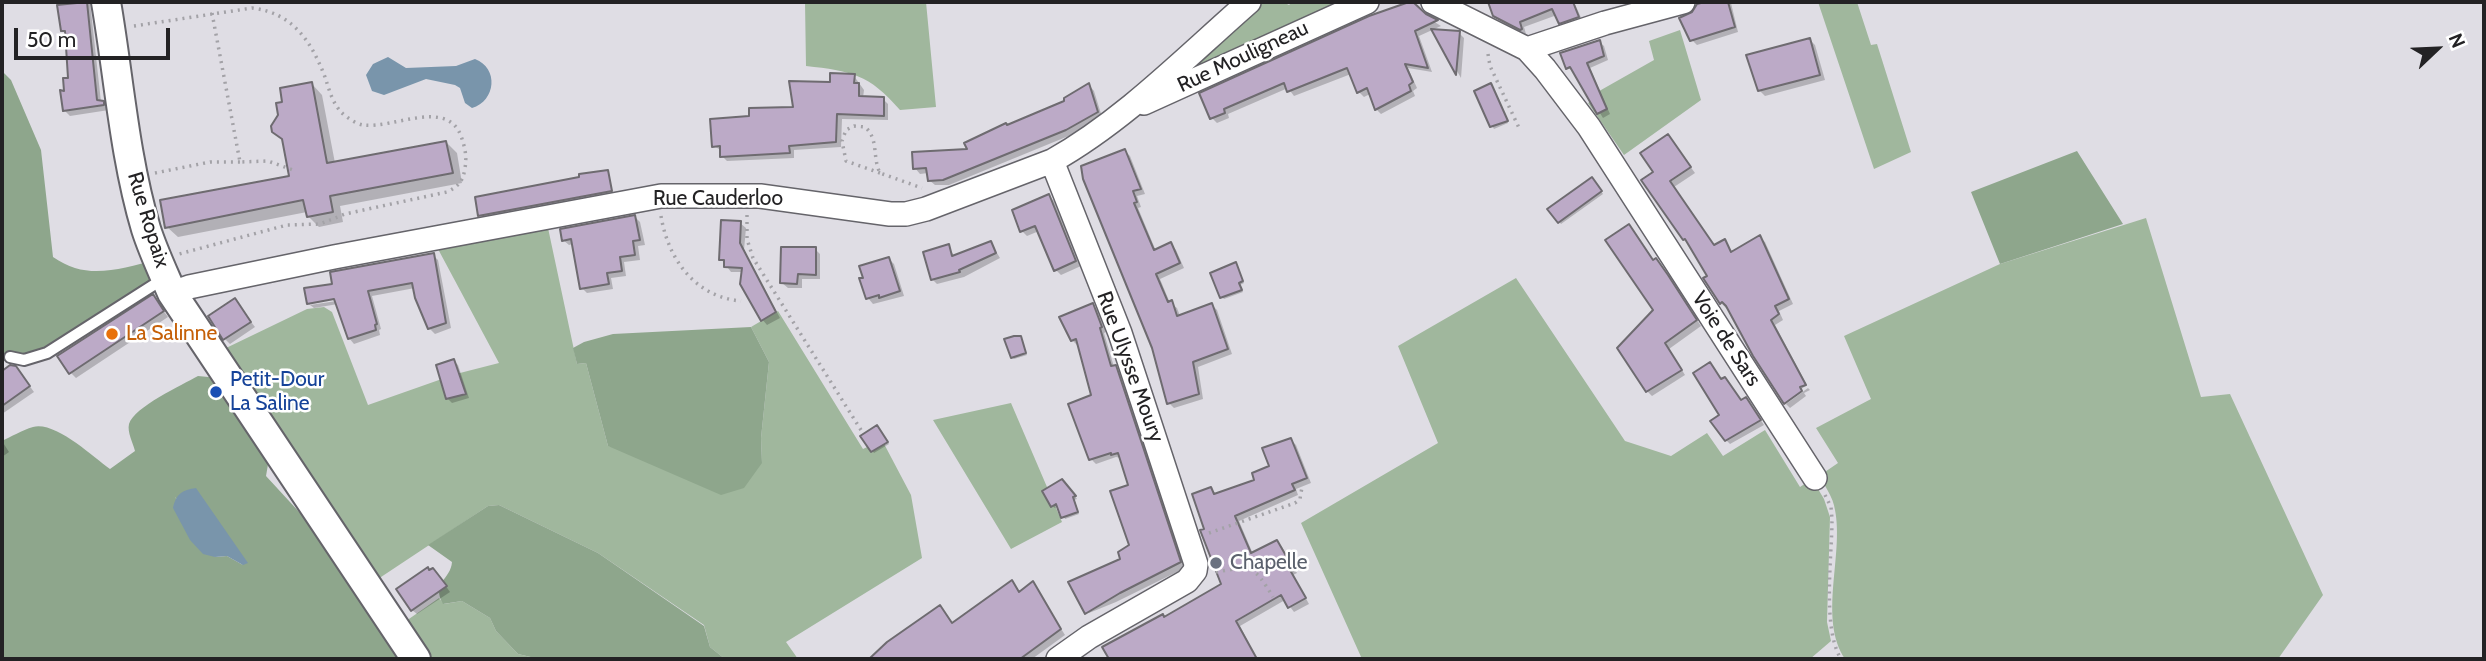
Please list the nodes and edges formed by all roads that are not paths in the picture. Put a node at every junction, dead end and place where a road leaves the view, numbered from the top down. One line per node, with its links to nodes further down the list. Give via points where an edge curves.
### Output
1 (106, 2): 9 (street, Rue Ropaix, via 133,177)
2 (1249, 2): 7 (street, Rue Cauderloo)
3 (1367, 2): 7 (street, Rue Mouligneau)
4 (1433, 2): 6 (street)
5 (1683, 2): 6 (street)
6 (1527, 50): 11 (street, Voie de Sars, via 1589,127)
7 (1119, 115): 8 (street, Rue Cauderloo)
8 (1052, 161): 9 (street, Rue Cauderloo, via 906,214 788,198 661,196 189,286); 13 (street, Rue Ulysse Moury, via 1121,333 1195,557 1193,574)
9 (165, 277): 10 (lane, via 47,353 24,360); 12 (street, Rue Ropaix, via 272,441 277,465 324,539 378,618 400,634)
10 (10, 357)
11 (1815, 478)
12 (416, 659)
13 (1058, 659)

